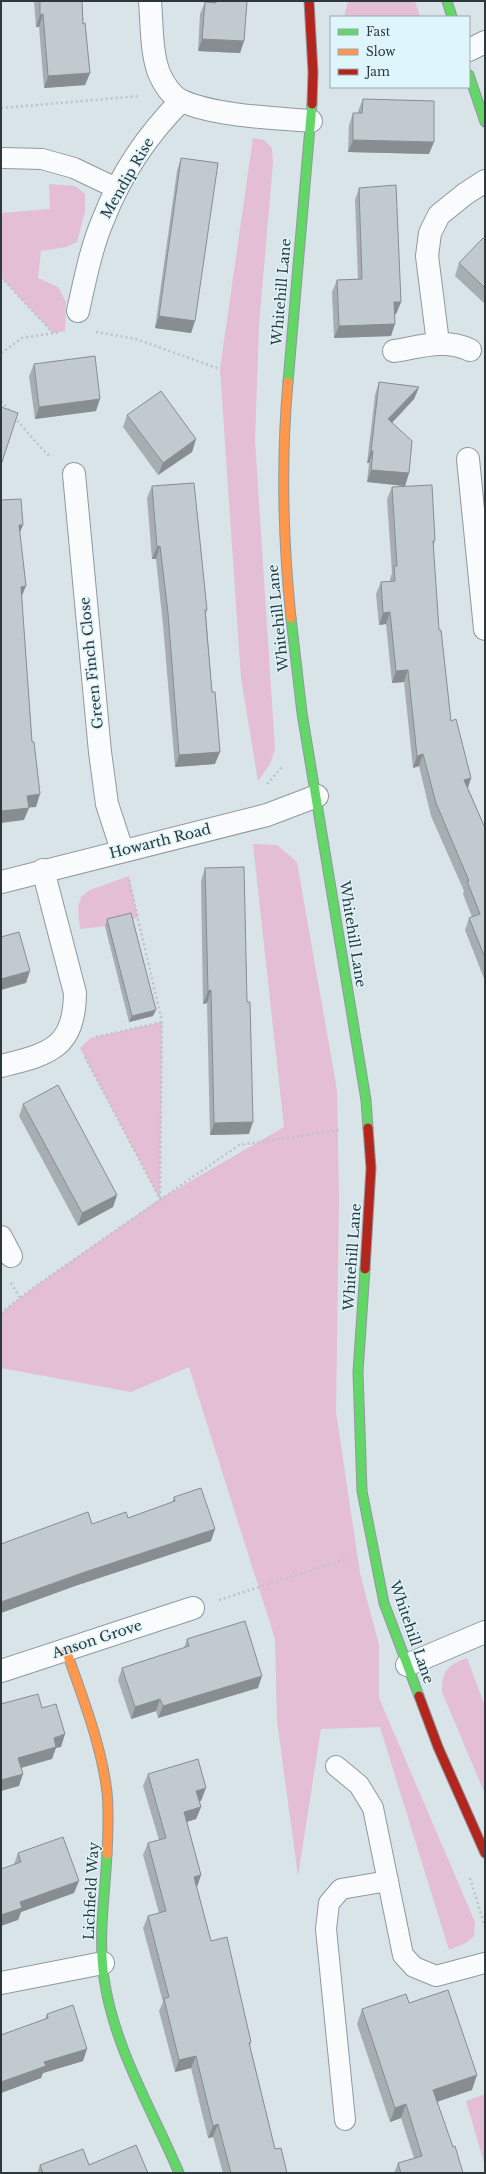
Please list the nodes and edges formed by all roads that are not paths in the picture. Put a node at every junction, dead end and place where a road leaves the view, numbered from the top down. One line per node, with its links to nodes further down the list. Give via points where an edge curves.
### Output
1 (150, 1): 8 (street, via 159,72)
2 (309, 1): 9 (main road, Whitehill Lane, via 313,72)
3 (447, 1): 4 (main road)
4 (452, 16)
5 (485, 42): 6 (street)
6 (470, 50)
7 (470, 78): 10 (main road)
8 (173, 94): 9 (street, via 210,109); 13 (street, Mendip Rise, via 161,121)
9 (311, 121): 21 (main road, Whitehill Lane, via 285,416 284,508 291,626 302,713)
10 (485, 122)
11 (4, 158): 13 (lane, via 42,159 74,168)
12 (485, 181): 15 (street, via 464,194 440,215 430,233 427,256)
13 (118, 188): 14 (street, Mendip Rise, via 102,220)
14 (78, 311)
15 (438, 343): 16 (street, via 459,345); 17 (street)
16 (470, 350)
17 (394, 351)
18 (468, 459): 20 (street)
19 (74, 474): 22 (street, Green Finch Close, via 100,752 108,804)
20 (485, 629)
21 (318, 796): 22 (street, Howarth Road, via 267,814); 31 (main road, Whitehill Lane, via 366,1100 371,1168 358,1372 362,1483 384,1603)
22 (122, 850): 23 (street, Howarth Road)
23 (43, 870): 24 (street, Howarth Road); 25 (street, via 75,993 73,1041 36,1057)
24 (1, 882)
25 (1, 1066)
26 (1, 1237): 27 (street)
27 (11, 1256)
28 (193, 1608): 30 (street, Anson Grove)
29 (485, 1632): 31 (street)
30 (66, 1650): 32 (street, Anson Grove); 36 (main road, Lichfield Way, via 103,1768 108,1804 108,1857 102,1904)
31 (407, 1664): 34 (main road, Whitehill Lane, via 438,1747)
32 (1, 1671)
33 (336, 1766): 35 (lane, via 359,1785 373,1808)
34 (485, 1853)
35 (388, 1881): 37 (lane, via 403,1955 414,1967 436,1976); 39 (lane, via 341,1889 329,1903 326,1929)
36 (103, 1963): 38 (street); 40 (main road, Lichfield Way, via 108,1999 118,2035)
37 (485, 1963)
38 (1, 1983)
39 (344, 2120)
40 (179, 2173)

